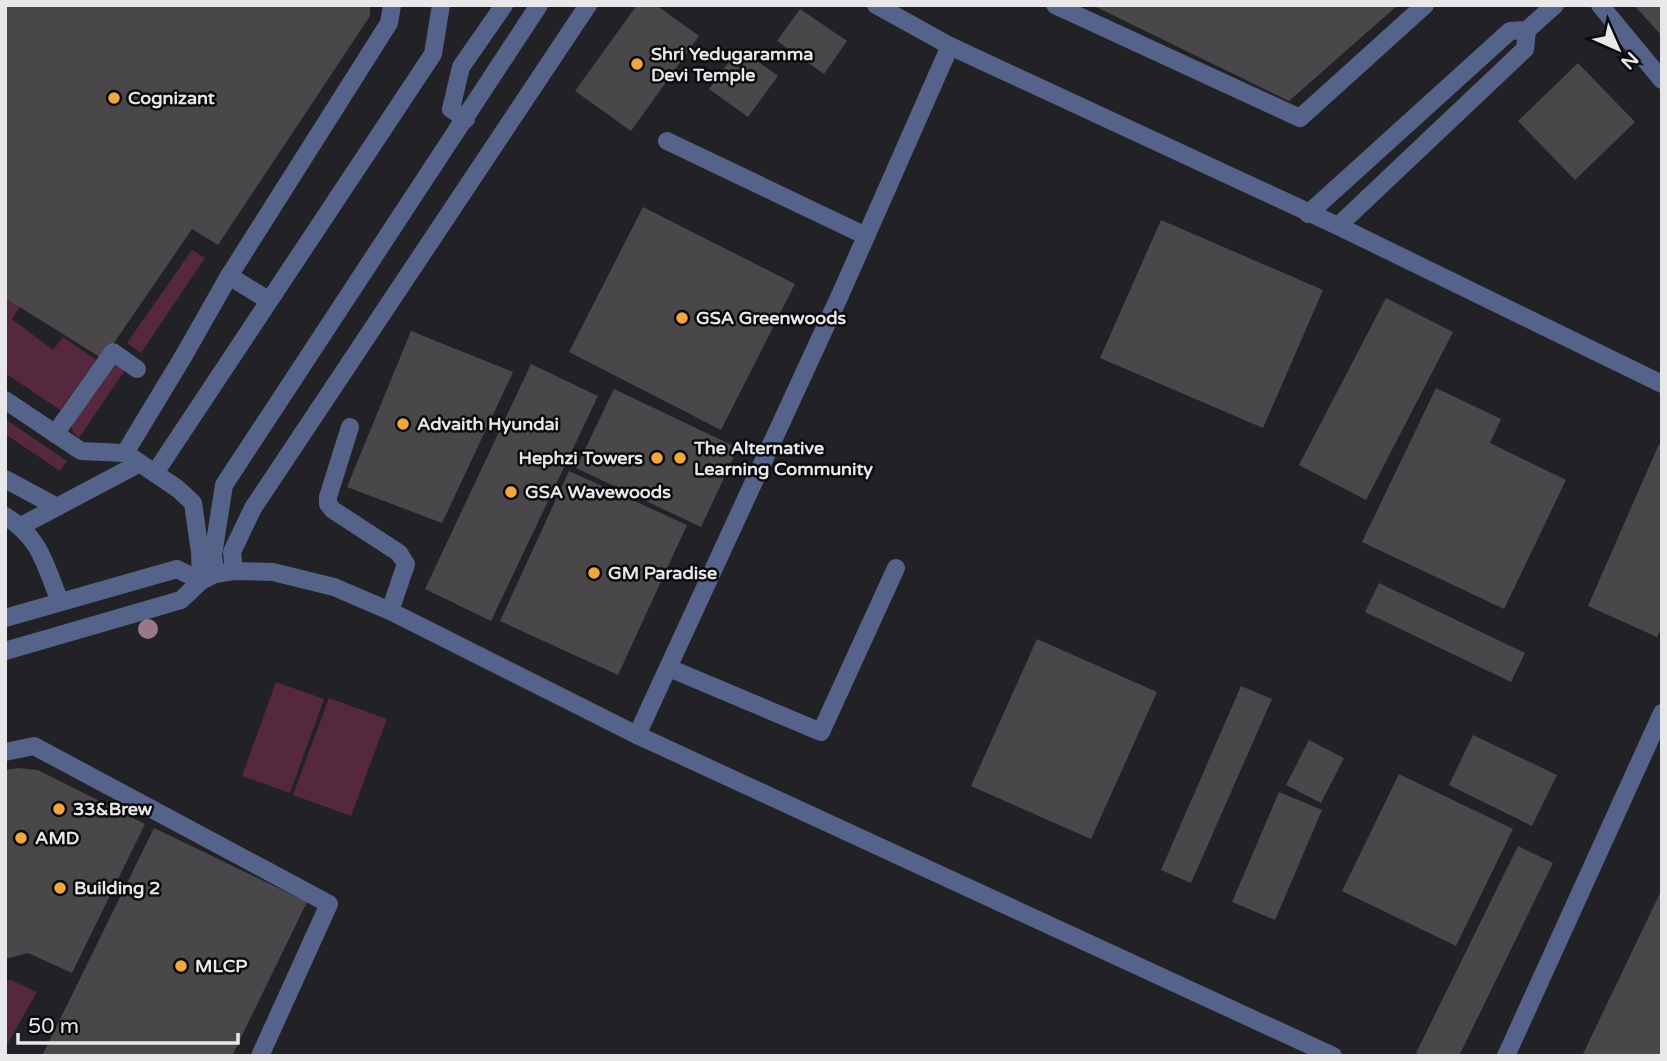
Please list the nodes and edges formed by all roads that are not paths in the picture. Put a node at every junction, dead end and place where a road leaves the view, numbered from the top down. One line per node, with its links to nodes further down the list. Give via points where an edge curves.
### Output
1 (392, 5): 19 (street, via 389,23)
2 (441, 5): 20 (street, via 433,54)
3 (504, 5): 14 (street, via 461,67 451,109)
4 (539, 5): 14 (street)
5 (588, 5): 33 (street, via 253,508 232,552)
6 (876, 5): 12 (street)
7 (1055, 5): 8 (street, via 1300,118)
8 (1425, 5)
9 (1555, 5): 11 (street)
10 (1600, 5): 13 (street)
11 (1527, 30): 16 (street, via 1510,31); 17 (street, via 1525,49)
12 (950, 46): 16 (street); 18 (street)
13 (1662, 80)
14 (466, 118): 34 (street, via 223,485)
15 (667, 141): 18 (street)
16 (1308, 214): 17 (street)
17 (1338, 226): 22 (street)
18 (866, 236): 39 (street)
19 (229, 276): 20 (street); 26 (street)
20 (268, 300): 27 (street)
21 (137, 369): 25 (street, via 113,352)
22 (1662, 384)
23 (5, 400): 25 (street)
24 (350, 427): 36 (street, via 328,505 404,558)
25 (55, 434): 26 (street, via 81,451)
26 (125, 453): 27 (street)
27 (148, 468): 29 (street); 34 (street, via 193,503)
28 (5, 479): 29 (street)
29 (57, 507): 31 (street)
30 (5, 516): 31 (street)
31 (21, 526): 35 (street, via 41,551)
32 (896, 568): 39 (street, via 821,732)
33 (234, 571): 34 (street); 36 (street, via 297,577)
34 (208, 577): 35 (street, via 177,569); 38 (street, via 181,600)
35 (60, 602): 37 (street)
36 (390, 611): 41 (street)
37 (5, 618)
38 (5, 651)
39 (669, 668): 41 (street)
40 (1662, 713): 45 (street)
41 (638, 734): 44 (street)
42 (5, 751): 43 (street, via 34,746 329,904)
43 (260, 1056)
44 (1333, 1056)
45 (1506, 1056)

